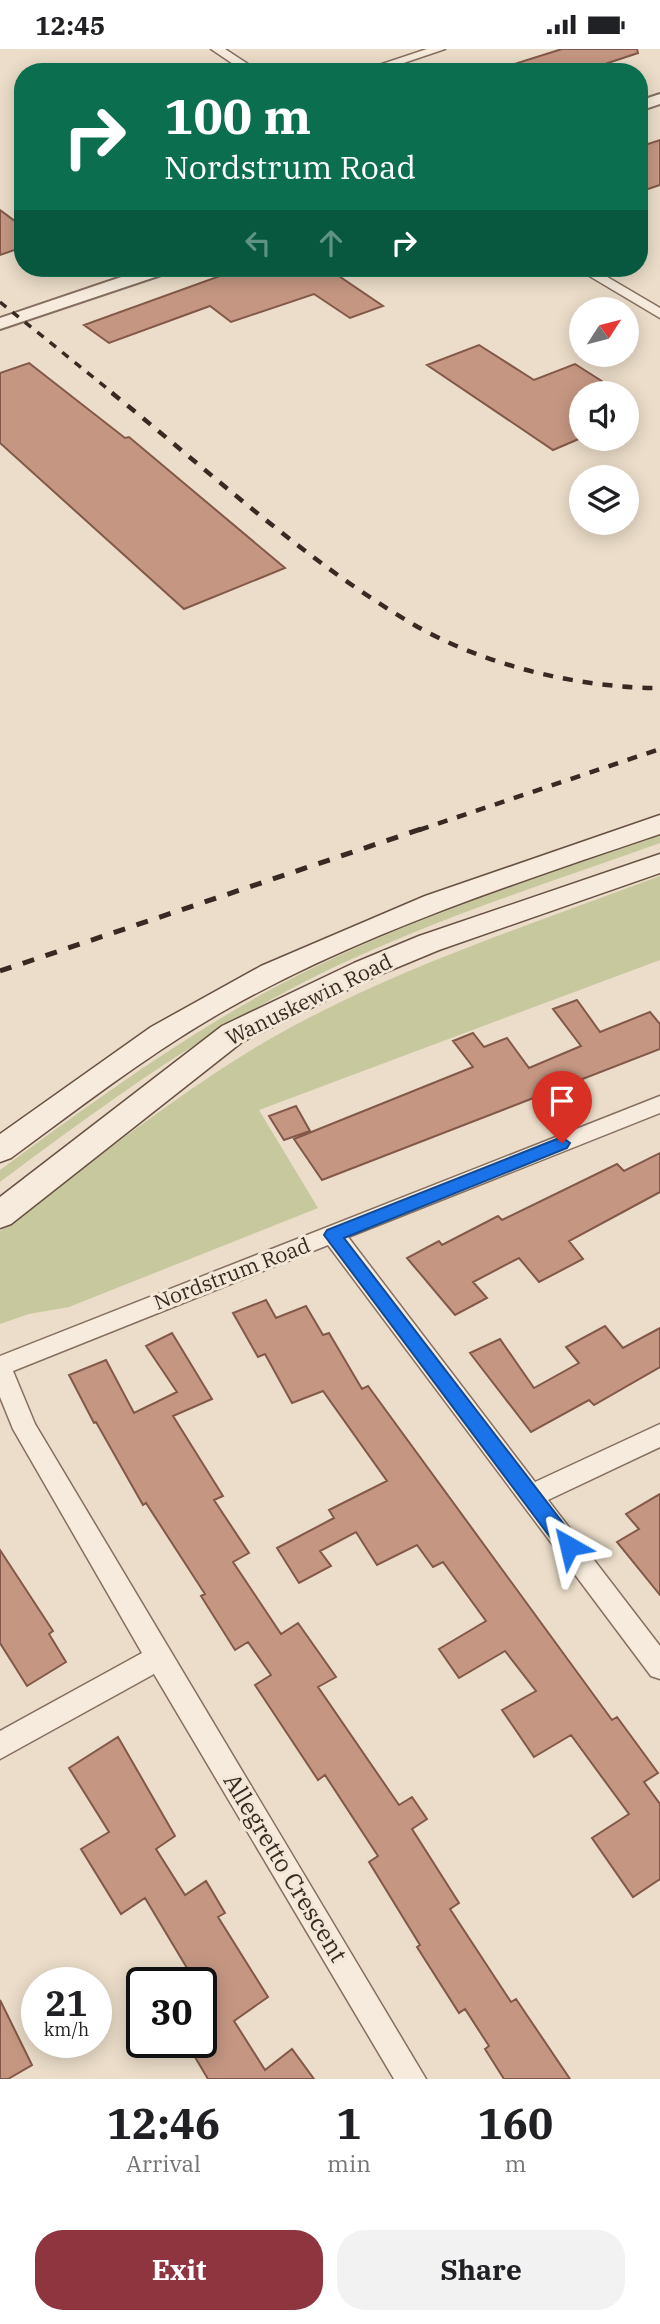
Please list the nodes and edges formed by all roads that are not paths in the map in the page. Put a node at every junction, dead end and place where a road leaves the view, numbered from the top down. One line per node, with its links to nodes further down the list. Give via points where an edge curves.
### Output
1 (217, 49): 3 (street)
2 (439, 49): 4 (street)
3 (240, 63)
4 (393, 63)
5 (138, 277): 8 (street)
6 (598, 277): 7 (street)
7 (660, 314)
8 (0, 324)
9 (660, 824): 12 (main road, Wanuskewin Road, via 420,908 305,957 153,1039)
10 (660, 863): 13 (main road, Wanuskewin Road, via 429,943 232,1034)
11 (660, 1104): 14 (street, Nordstrum Road)
12 (0, 1150)
13 (0, 1215)
14 (333, 1235): 15 (street, Nordstrum Road); 17 (street)
15 (0, 1367): 18 (street, Nordstrum Road, via 25,1429)
16 (660, 1435): 17 (street)
17 (531, 1496): 19 (street)
18 (159, 1657): 20 (street); 21 (street, Allegretto Crescent)
19 (660, 1667)
20 (0, 1746)
21 (411, 2079)

